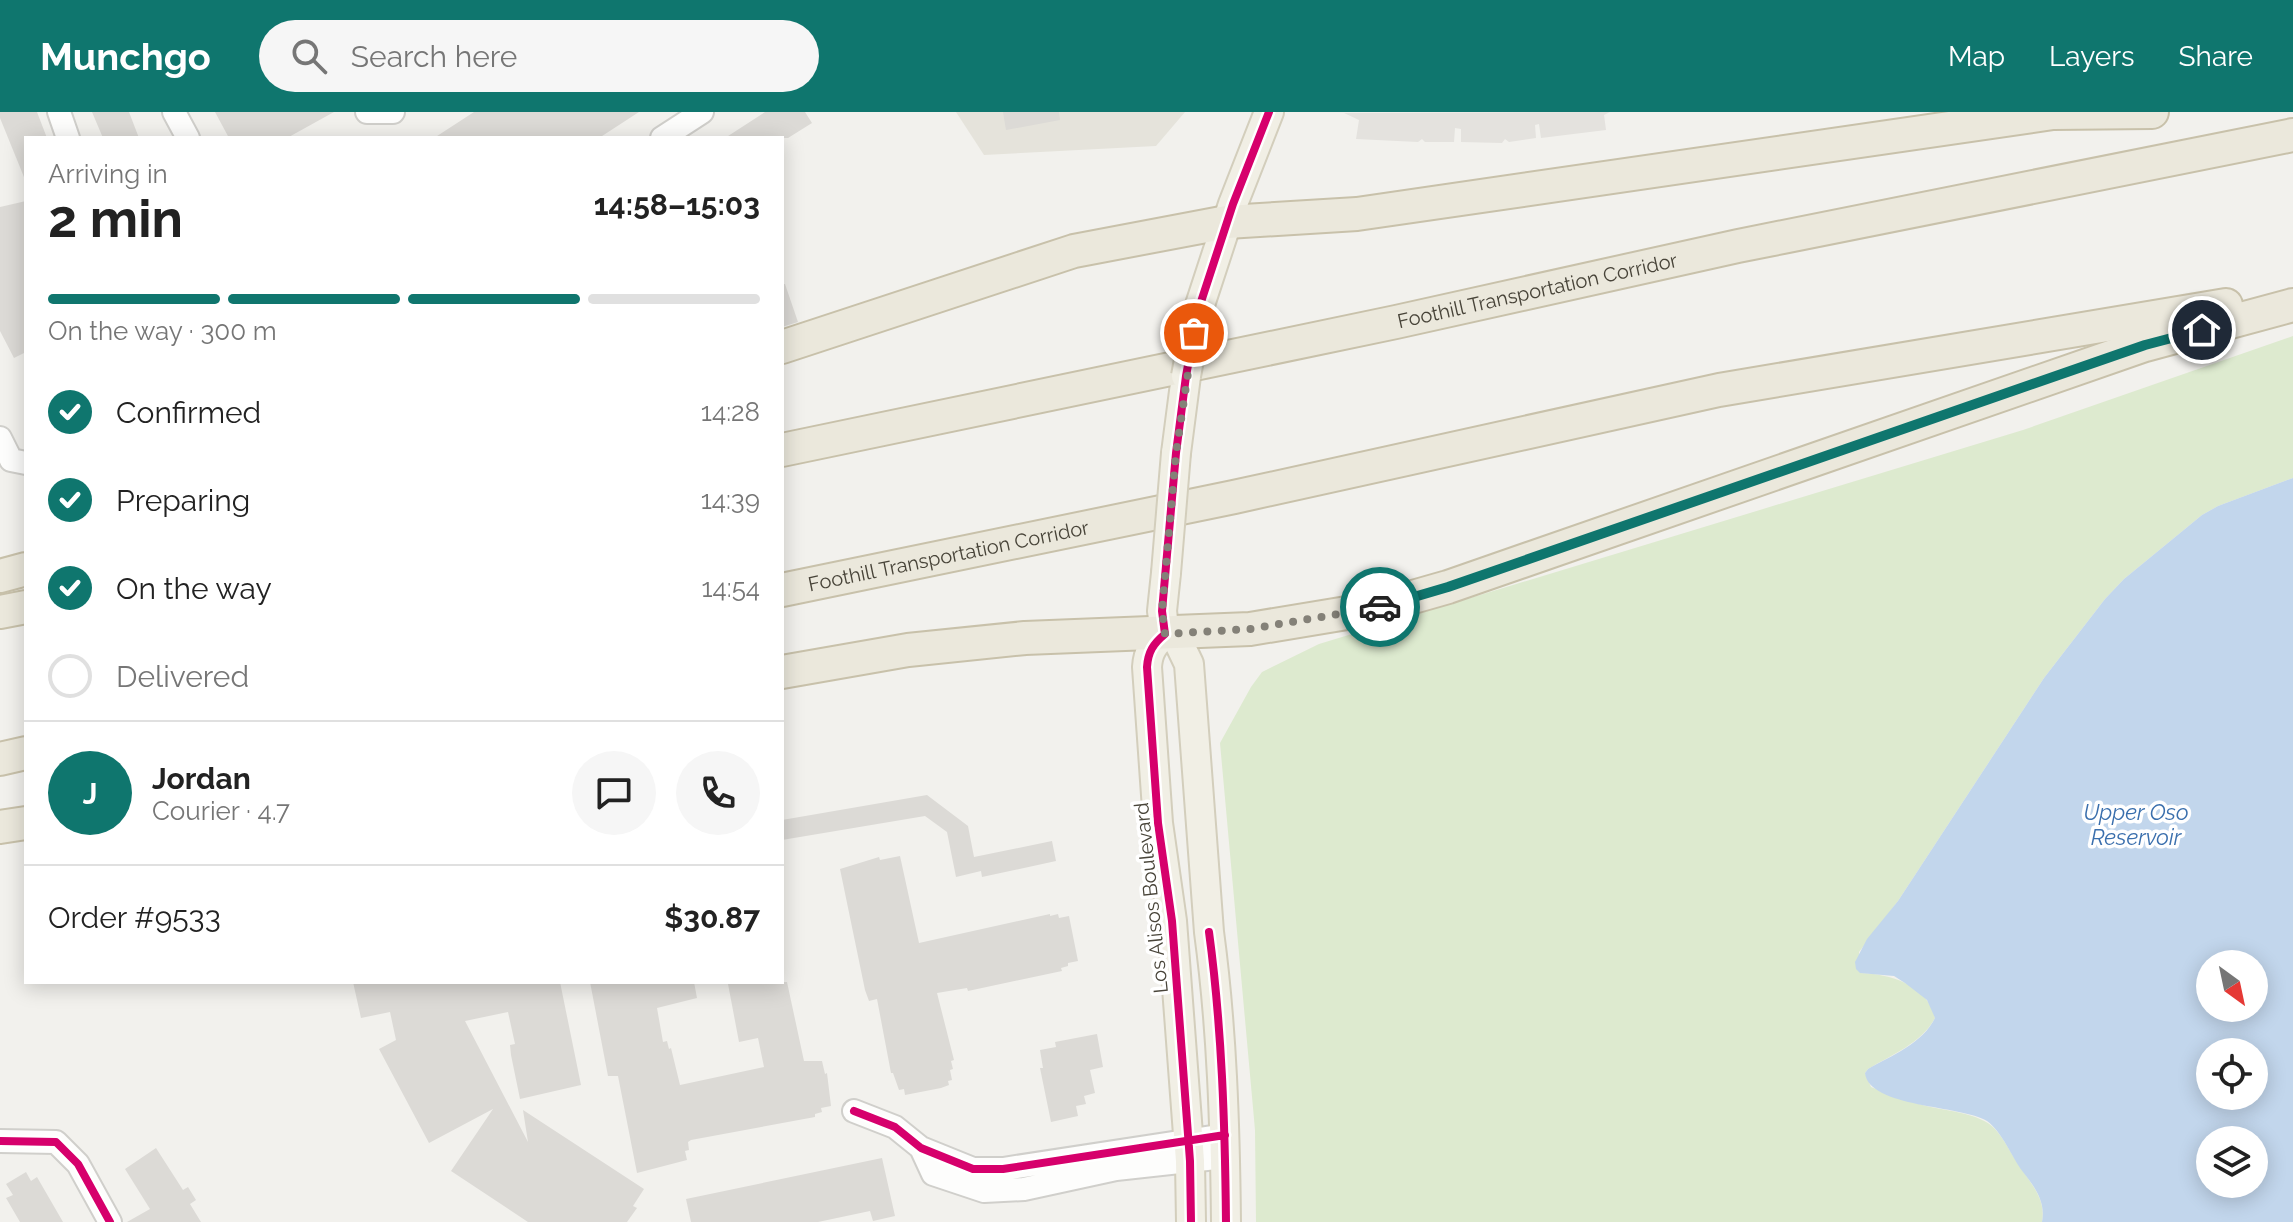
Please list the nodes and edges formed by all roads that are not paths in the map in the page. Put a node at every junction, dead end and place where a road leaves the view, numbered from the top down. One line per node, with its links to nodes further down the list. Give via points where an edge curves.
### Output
1 (59, 112): 9 (street)
2 (174, 112): 10 (street)
3 (367, 112): 4 (street)
4 (393, 112)
5 (702, 112): 11 (street)
6 (1269, 112): 12 (main road, Los Alisos Boulevard)
7 (2152, 112): 12 (highway, via 2053,113 1357,214)
8 (2293, 135): 17 (highway, Foothill Transportation Corridor, via 1738,246)
9 (67, 136)
10 (187, 136)
11 (665, 136)
12 (1227, 222): 15 (highway, via 1074,251); 24 (main road, Los Alisos Boulevard, bridge, via 1198,311 1186,376 1162,611)
13 (2293, 294): 21 (highway, Foothill Transportation Corridor, via 1719,390)
14 (2293, 305): 24 (highway, via 2145,345 1448,587 1371,609 1250,629)
15 (784, 346)
16 (0, 438): 18 (street, via 11,460)
17 (784, 450)
18 (24, 463)
19 (24, 570): 20 (highway)
20 (0, 576)
21 (784, 590)
22 (24, 607): 23 (highway)
23 (0, 612)
24 (1165, 634): 25 (highway, via 1025,638 908,650); 32 (main road, via 1178,641 1189,664); 33 (main road, Los Alisos Boulevard, via 1154,644 1147,667)
25 (784, 672)
26 (24, 753): 27 (highway)
27 (0, 759)
28 (24, 823): 29 (highway)
29 (0, 827)
30 (854, 1111): 33 (street, via 973,1169)
31 (0, 1141): 34 (street, via 56,1142 78,1164)
32 (1225, 1146): 33 (street); 36 (main road)
33 (1189, 1151): 35 (main road, Los Alisos Boulevard)
34 (110, 1222)
35 (1191, 1222)
36 (1226, 1222)

